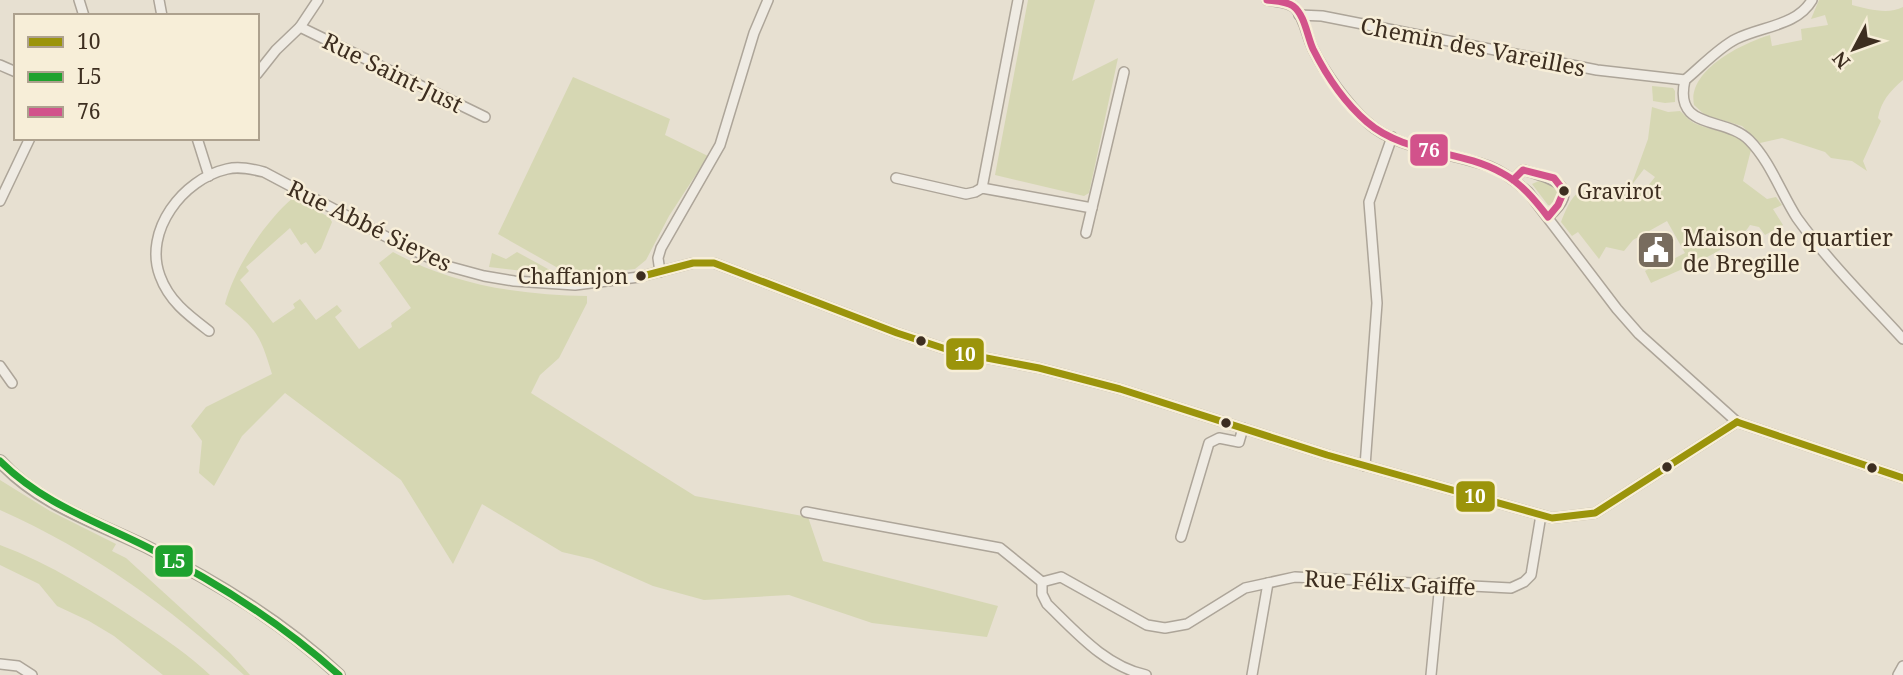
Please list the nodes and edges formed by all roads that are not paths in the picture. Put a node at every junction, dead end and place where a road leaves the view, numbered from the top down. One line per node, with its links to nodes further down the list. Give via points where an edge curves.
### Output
1 (318, 0): 7 (street)
2 (768, 0): 23 (street, via 720,145 661,248)
3 (1018, 0): 18 (street)
4 (1266, 0): 6 (street, Chemin des Vareilles, via 1291,4)
5 (1812, 0): 10 (street, via 1794,19 1734,40)
6 (1300, 15): 10 (street, Chemin des Vareilles, via 1597,70); 12 (street, via 1313,49 1351,104)
7 (300, 27): 8 (street); 11 (street, Rue Saint-Just)
8 (259, 71)
9 (1124, 72): 20 (street)
10 (1685, 80): 25 (street, via 1685,102 1692,116 1742,133 1755,146 1797,218)
11 (485, 117)
12 (1392, 137): 17 (street, via 1493,168); 31 (street, via 1369,202 1377,303)
13 (29, 140): 19 (street)
14 (198, 140): 15 (street)
15 (209, 176): 23 (street, Rue Abbé Sieyes, via 228,169 264,172 447,266 514,281 575,285); 24 (street, via 186,190 176,203 161,228 156,257 159,274 179,308)
16 (896, 178): 18 (street, via 966,194)
17 (1513, 180): 21 (street); 21 (street, via 1523,170 1554,178 1561,185 1562,198)
18 (982, 188): 20 (street)
19 (0, 201)
20 (1092, 208): 22 (street)
21 (1548, 217): 28 (street, via 1639,334)
22 (1086, 233)
23 (660, 271): 29 (street, Rue Abbé Sieyes, via 714,263 930,344 1120,389)
24 (209, 331)
25 (1903, 339)
26 (0, 366): 27 (street)
27 (12, 383)
28 (1737, 422): 32 (street); 34 (street, Rue Abbé Sieyes, via 1595,513)
29 (1243, 428): 31 (street, Rue Abbé Sieyes); 35 (street, via 1239,442 1219,438 1209,443)
30 (0, 461): 42 (street, via 60,506 149,548 255,608)
31 (1365, 466): 34 (street, Rue Abbé Sieyes)
32 (1903, 478)
33 (806, 512): 36 (street, via 1000,548)
34 (1541, 515): 38 (street, Rue Félix Gaiffe, via 1531,575 1524,582 1511,588)
35 (1181, 537)
36 (1042, 582): 37 (street, Rue Félix Gaiffe, via 1061,577 1147,625 1164,628 1187,624 1245,588); 43 (street, via 1047,604 1098,652)
37 (1268, 583): 38 (street, Rue Félix Gaiffe, via 1294,577); 44 (street)
38 (1440, 583): 45 (street)
39 (0, 664): 41 (street, via 18,666)
40 (1903, 666): 46 (street)
41 (33, 675)
42 (339, 675)
43 (1146, 675)
44 (1252, 675)
45 (1431, 675)
46 (1898, 675)

